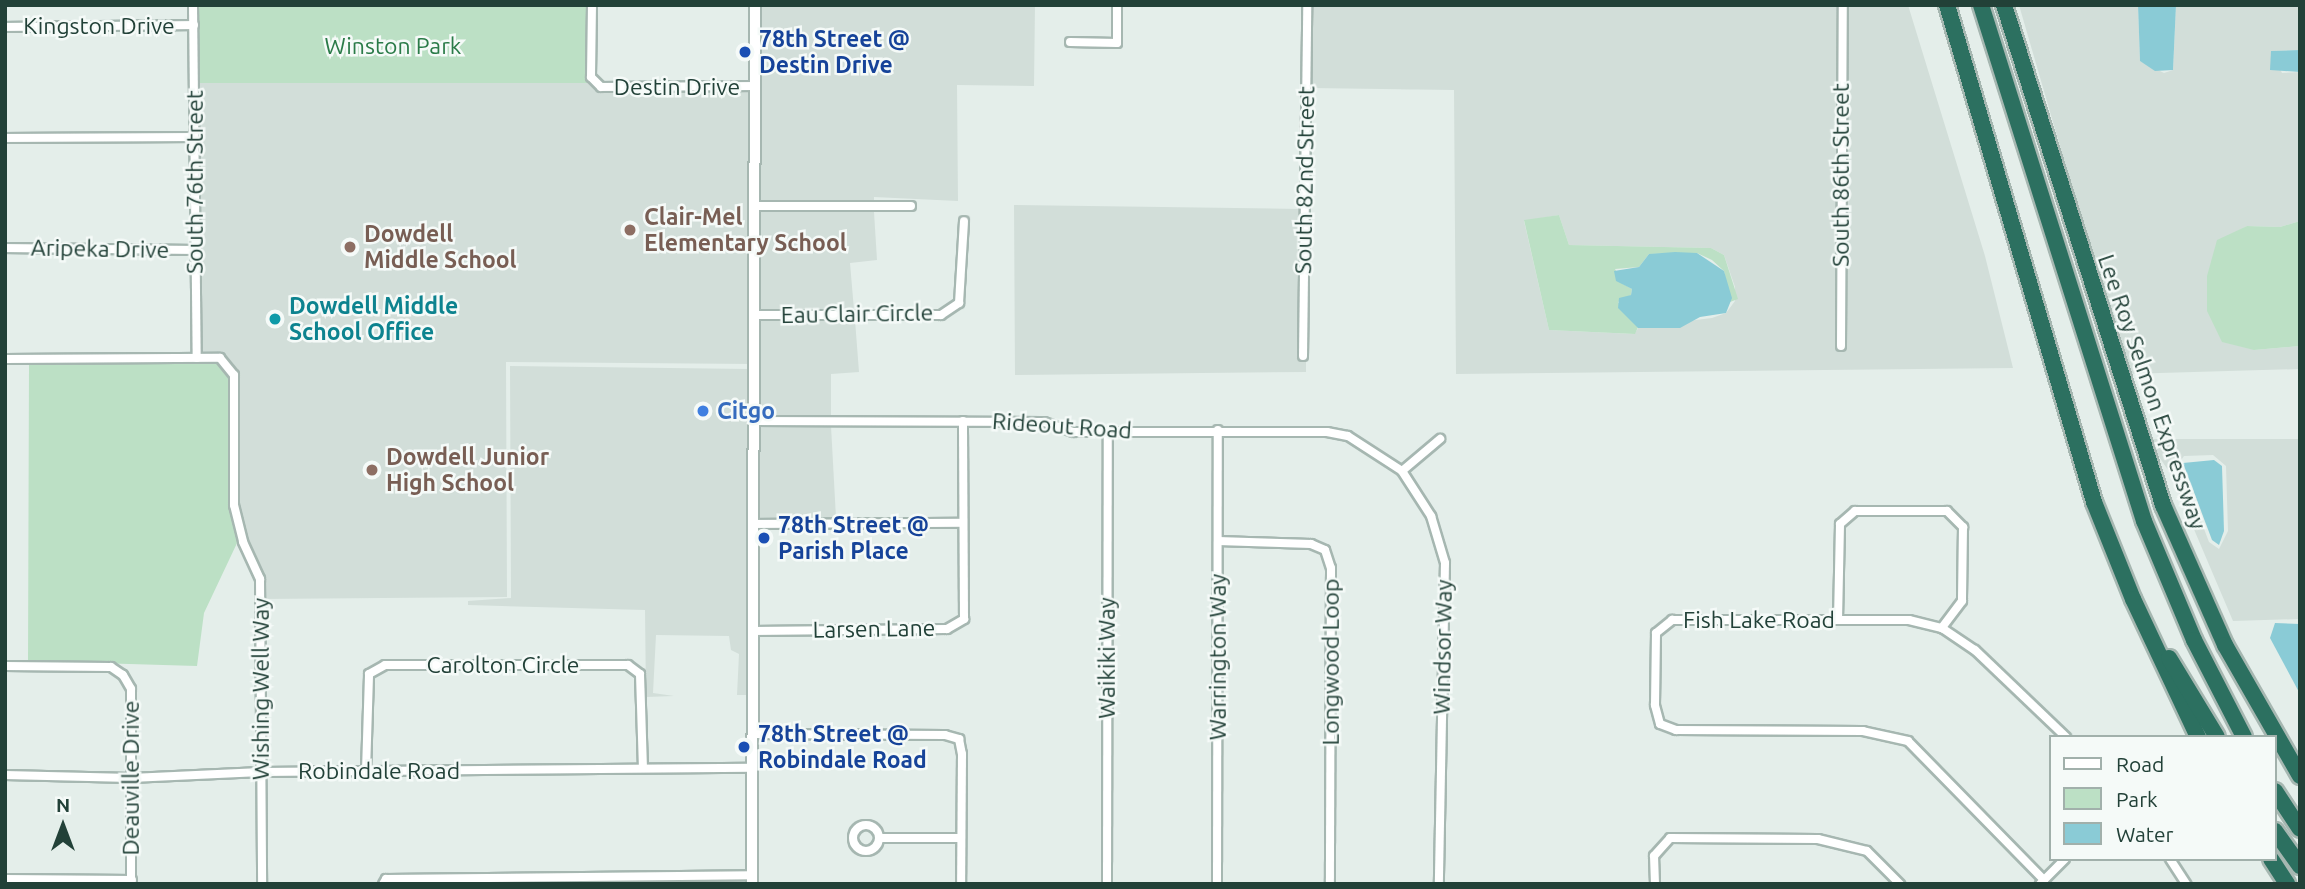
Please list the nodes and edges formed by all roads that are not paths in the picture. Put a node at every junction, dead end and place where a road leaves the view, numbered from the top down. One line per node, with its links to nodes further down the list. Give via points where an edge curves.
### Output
1 (193, 5): 10 (street, South 76th Street)
2 (592, 5): 13 (street, Destin Drive, via 591,77 601,87)
3 (755, 5): 13 (street)
4 (1117, 5): 12 (street, via 1117,43)
5 (1307, 5): 23 (street, South 82nd Street)
6 (1843, 5): 22 (street, South 86th Street)
7 (1947, 5): 35 (highway, via 2076,445)
8 (1980, 5): 44 (highway, via 2127,476 2180,609)
9 (2004, 5): 45 (highway, Lee Roy Selmon Expressway, via 2163,505 2225,645)
10 (194, 25): 11 (street, Kingston Drive); 14 (street, South 76th Street)
11 (5, 27)
12 (1070, 42)
13 (754, 86): 16 (street)
14 (194, 136): 15 (street); 20 (street, South 76th Street)
15 (5, 138)
16 (755, 206): 17 (street); 21 (street)
17 (911, 206)
18 (964, 221): 21 (street, Eau Clair Circle, via 959,303 941,315)
19 (5, 248): 20 (street, Aripeka Drive)
20 (194, 250): 24 (street, South 76th Street)
21 (755, 315): 26 (street)
22 (1841, 346)
23 (1303, 356)
24 (197, 358): 25 (street); 50 (street, Wishing Well Way, via 220,358 234,375 234,505 243,542 260,579)
25 (5, 359)
26 (754, 421): 27 (street, Rideout Road); 33 (street)
27 (963, 421): 29 (street, Rideout Road, via 1044,422 1073,432); 32 (street, Larsen Lane)
28 (1218, 430): 29 (street, Rideout Road); 31 (street, Rideout Road, via 1337,434); 34 (street, Warrington Way)
29 (1108, 432): 70 (street, Waikiki Way)
30 (1440, 439): 31 (street)
31 (1402, 471): 73 (street, Windsor Way, via 1431,516 1445,563)
32 (963, 523): 33 (street); 38 (street, Larsen Lane, via 964,619 947,628)
33 (752, 524): 38 (street)
34 (1218, 541): 71 (street, Warrington Way); 72 (street, Longwood Loop, via 1311,544 1325,550 1331,568)
35 (2133, 599): 42 (highway); 43 (highway)
36 (1838, 620): 37 (street, Fish Lake Road, via 1909,620); 37 (street, via 1840,524 1855,511 1947,510 1963,527 1962,601); 66 (street, Fish Lake Road, via 1672,620 1656,633 1655,705 1660,724 1676,730 1863,731 1908,741)
37 (1942, 628): 41 (street, Fish Lake Road, via 1975,650)
38 (752, 631): 40 (street)
39 (5, 666): 53 (street, Deauville Drive, via 111,667 123,675 131,689)
40 (752, 734): 48 (street); 58 (street, via 945,735 958,739 962,754)
41 (2064, 735)
42 (2197, 735)
43 (2216, 735)
44 (2243, 735)
45 (2277, 735)
46 (2277, 736): 52 (highway, Lee Roy Selmon Expressway)
47 (643, 768): 48 (street, Robindale Road); 49 (street, Robindale Road); 49 (street, Carolton Circle, via 640,674 628,665 385,664 369,674)
48 (752, 768): 64 (street)
49 (366, 771): 50 (street, Robindale Road)
50 (261, 772): 53 (street, Robindale Road); 67 (street, Wishing Well Way)
51 (5, 775): 53 (street, Robindale Road)
52 (2300, 776)
53 (131, 778): 65 (street, Deauville Drive)
54 (2277, 794): 55 (highway)
55 (2300, 829)
56 (2277, 834): 62 (highway)
57 (880, 838): 58 (street)
58 (961, 838): 69 (street)
59 (2064, 861): 66 (street)
60 (2171, 861): 76 (street)
61 (2272, 861): 77 (highway)
62 (2300, 866)
63 (5, 879): 65 (street)
64 (752, 879): 68 (street, via 386,879)
65 (132, 882)
66 (2042, 882)
67 (262, 884)
68 (383, 884)
69 (961, 884)
70 (1107, 884)
71 (1217, 884)
72 (1330, 884)
73 (1439, 884)
74 (1655, 884): 75 (street, via 1654,856 1670,838 1818,839 1867,851)
75 (1900, 884)
76 (2186, 884)
77 (2287, 884)

